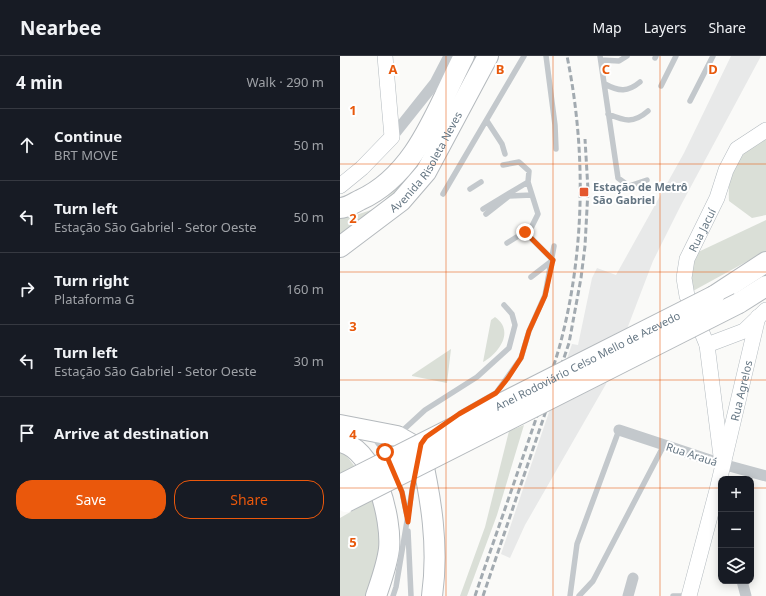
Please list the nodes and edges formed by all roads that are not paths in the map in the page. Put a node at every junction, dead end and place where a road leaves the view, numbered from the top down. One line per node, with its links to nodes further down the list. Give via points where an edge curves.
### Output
1 (385, 56): 19 (street)
2 (449, 56): 19 (street, via 435,83)
3 (464, 56): 31 (highway, Avenida Risoleta Neves, via 417,150 376,193)
4 (488, 56): 35 (highway, Avenida Risoleta Neves, via 426,172 401,200)
5 (524, 56): 17 (lane)
6 (546, 56): 20 (lane)
7 (627, 56): 10 (lane, via 619,61)
8 (676, 56): 13 (lane)
9 (713, 56): 14 (lane)
10 (601, 58): 12 (lane)
11 (640, 82): 12 (lane, via 632,89 623,90 616,90)
12 (605, 84): 16 (lane)
13 (661, 86)
14 (690, 101)
15 (648, 112): 16 (lane, via 638,119 630,120 620,120)
16 (608, 114): 24 (lane, via 618,178 629,186)
17 (487, 121): 21 (lane, via 502,144); 29 (lane)
18 (766, 130): 42 (street, Rua Jacuí, via 737,149 726,170 715,204 687,258 684,278 687,296)
19 (392, 137): 23 (street)
20 (556, 150)
21 (505, 154)
22 (503, 165): 26 (lane, via 519,162 529,172)
23 (362, 168): 27 (street); 31 (street)
24 (647, 180)
25 (481, 182): 28 (lane)
26 (528, 182): 30 (lane); 30 (lane, via 484,211 509,196)
27 (340, 186)
28 (470, 189)
29 (443, 194)
30 (532, 195): 32 (lane, via 538,214 531,228)
31 (342, 208)
32 (525, 232): 33 (lane); 36 (lane)
33 (507, 243)
34 (554, 246): 36 (lane)
35 (340, 247)
36 (553, 260): 38 (lane); 43 (lane, via 545,296 529,331 521,358 496,393)
37 (766, 262): 59 (highway, Anel Rodoviário Celso Mello de Azevedo, bridge, via 714,296)
38 (531, 277)
39 (766, 286): 59 (highway, Anel Rodoviário Celso Mello de Azevedo, bridge, via 739,303)
40 (504, 305): 48 (lane, via 512,314 515,325 509,348 476,378 425,410)
41 (762, 314): 42 (street, via 744,331); 53 (street, Rua Agrelos)
42 (707, 345): 53 (street, Rua Jacuí)
43 (454, 418)
44 (340, 425): 46 (highway)
45 (443, 426): 51 (lane, via 426,437)
46 (361, 429): 48 (highway); 52 (lane, via 377,440)
47 (619, 430): 49 (street, Rua Arauá); 67 (lane, via 577,544)
48 (396, 436): 51 (highway); 52 (lane)
49 (664, 445): 53 (street, Rua Arauá); 68 (lane, via 593,581)
50 (348, 446): 63 (highway, via 375,476 388,522 389,549)
51 (420, 449): 60 (lane); 66 (highway, via 435,534)
52 (385, 452): 54 (lane)
53 (722, 464): 56 (street, Rua Arauá); 57 (street, Rua Agrelos)
54 (391, 465)
55 (393, 472): 60 (lane, via 402,492)
56 (766, 476)
57 (717, 490): 58 (street); 72 (street, Rua Agrelos)
58 (718, 494)
59 (342, 497)
60 (408, 522): 64 (lane, via 396,587); 65 (lane)
61 (633, 578): 69 (street)
62 (743, 584): 73 (street)
63 (376, 596)
64 (392, 596)
65 (411, 596)
66 (432, 596)
67 (570, 596)
68 (579, 596)
69 (628, 596)
70 (673, 596): 71 (lane)
71 (681, 596)
72 (689, 596)
73 (746, 596)

